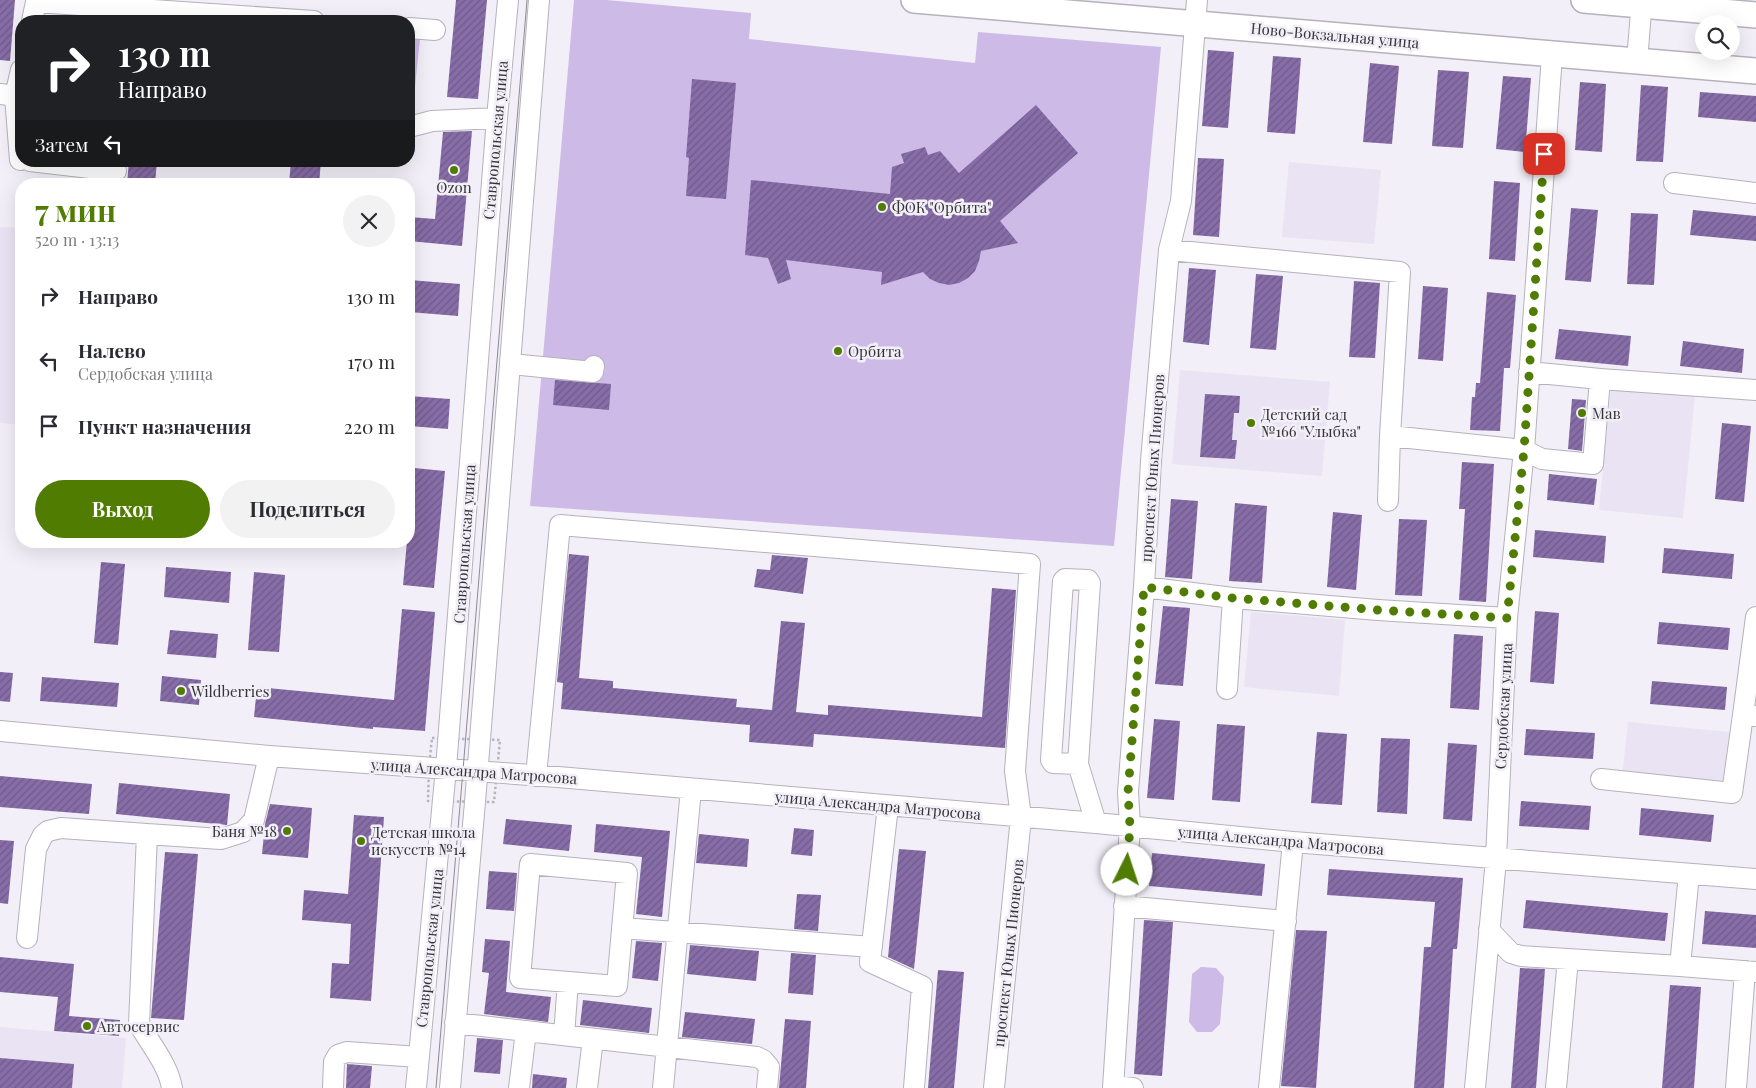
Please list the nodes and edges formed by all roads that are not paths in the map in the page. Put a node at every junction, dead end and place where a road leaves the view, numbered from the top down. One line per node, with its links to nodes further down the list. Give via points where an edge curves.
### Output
1 (508, 0): 16 (street, Ставропольская улица)
2 (539, 0): 24 (street, Ставропольская улица)
3 (914, 0): 6 (main road, Ново-Вокзальная улица)
4 (1584, 0): 5 (main road)
5 (1642, 2): 9 (main road); 13 (street)
6 (1197, 12): 12 (main road, Ново-Вокзальная улица); 23 (street, проспект Юных Пионеров, via 1181,201)
7 (33, 15): 8 (street, via 36,2)
8 (226, 15)
9 (1756, 15)
10 (415, 28): 11 (street)
11 (435, 30)
12 (1552, 54): 13 (main road, Ново-Вокзальная улица); 26 (street, Сердобская улица)
13 (1637, 61): 14 (main road, Ново-Вокзальная улица)
14 (1756, 71)
15 (13, 102): 17 (street)
16 (497, 118): 18 (street, via 432,121); 41 (street, Ставропольская улица)
17 (15, 119)
18 (415, 125)
19 (82, 167): 20 (street)
20 (116, 171)
21 (1674, 183): 22 (street)
22 (1756, 193)
23 (1169, 250): 29 (street, via 1400,272); 32 (street, проспект Юных Пионеров)
24 (511, 364): 25 (street, via 594,372); 42 (street, Ставропольская улица)
25 (594, 366)
26 (1529, 372): 27 (street); 30 (street, Сердобская улица)
27 (1600, 379): 28 (street); 30 (street, via 1593,464 1542,459)
28 (1756, 390)
29 (1390, 436): 30 (street); 31 (street)
30 (1524, 450): 35 (street, Сердобская улица)
31 (1388, 501)
32 (1144, 587): 33 (street); 49 (street, проспект Юных Пионеров, via 1128,792)
33 (1233, 598): 35 (street); 36 (street)
34 (1756, 617): 37 (street)
35 (1507, 618): 52 (street, Сердобская улица)
36 (1227, 689)
37 (1749, 715): 44 (street, via 1732,793)
38 (0, 731): 39 (street, улица Александра Матросова)
39 (269, 756): 41 (street, улица Александра Матросова); 50 (street, via 254,820 243,832 221,839)
40 (1078, 764): 40 (street, via 1090,583 1088,580 1065,579 1051,760 1053,763); 48 (street)
41 (446, 768): 42 (street, улица Александра Матросова); 71 (street, Ставропольская улица)
42 (477, 772): 43 (street, улица Александра Матросова); 66 (street, Ставропольская улица)
43 (536, 776): 45 (street, улица Александра Матросова); 47 (street, проспект Юных Пионеров, via 560,525 1030,564 1015,771)
44 (1601, 779)
45 (691, 789): 46 (street, улица Александра Матросова); 59 (street)
46 (888, 806): 47 (street, улица Александра Матросова); 61 (street)
47 (1021, 817): 48 (street, улица Александра Матросова); 82 (street, проспект Юных Пионеров)
48 (1096, 823): 49 (street, улица Александра Матросова)
49 (1130, 826): 51 (street, улица Александра Матросова); 55 (street, проспект Юных Пионеров)
50 (147, 834): 60 (street, via 61,828 48,830 42,835 36,849); 73 (street, via 138,1024 152,1043)
51 (1293, 842): 52 (street, улица Александра Матросова); 56 (street)
52 (1496, 859): 53 (street, улица Александра Матросова); 58 (street, Сердобская улица)
53 (1689, 874): 54 (street, улица Александра Матросова); 63 (street)
54 (1756, 879)
55 (1124, 906): 56 (street); 72 (street, проспект Юных Пионеров)
56 (1286, 921): 84 (street)
57 (622, 928): 59 (street); 65 (street, via 617,986); 65 (street, via 627,873 530,864 520,978)
58 (1489, 930): 62 (street, via 1511,953); 85 (street, Сердобская улица)
59 (678, 932): 61 (street); 70 (street)
60 (27, 938)
61 (872, 947): 81 (street, via 870,962 922,986)
62 (1568, 959): 63 (street); 86 (street)
63 (1680, 966): 64 (street)
64 (1750, 972): 87 (street)
65 (568, 982): 68 (street)
66 (455, 1023): 67 (street); 76 (street, Ставропольская улица)
67 (526, 1031): 68 (street); 77 (street)
68 (564, 1035): 69 (street)
69 (593, 1039): 70 (street); 78 (street)
70 (667, 1047): 79 (street); 80 (street, via 763,1060 769,1067)
71 (419, 1056): 74 (street, via 347,1052 338,1055 334,1062); 75 (street, Ставропольская улица)
72 (1113, 1087): 83 (street)
73 (172, 1088)
74 (333, 1088)
75 (416, 1088)
76 (450, 1088)
77 (519, 1088)
78 (587, 1088)
79 (663, 1088)
80 (767, 1088)
81 (914, 1088)
82 (994, 1088)
83 (1133, 1088)
84 (1269, 1088)
85 (1475, 1088)
86 (1556, 1088)
87 (1736, 1088)

